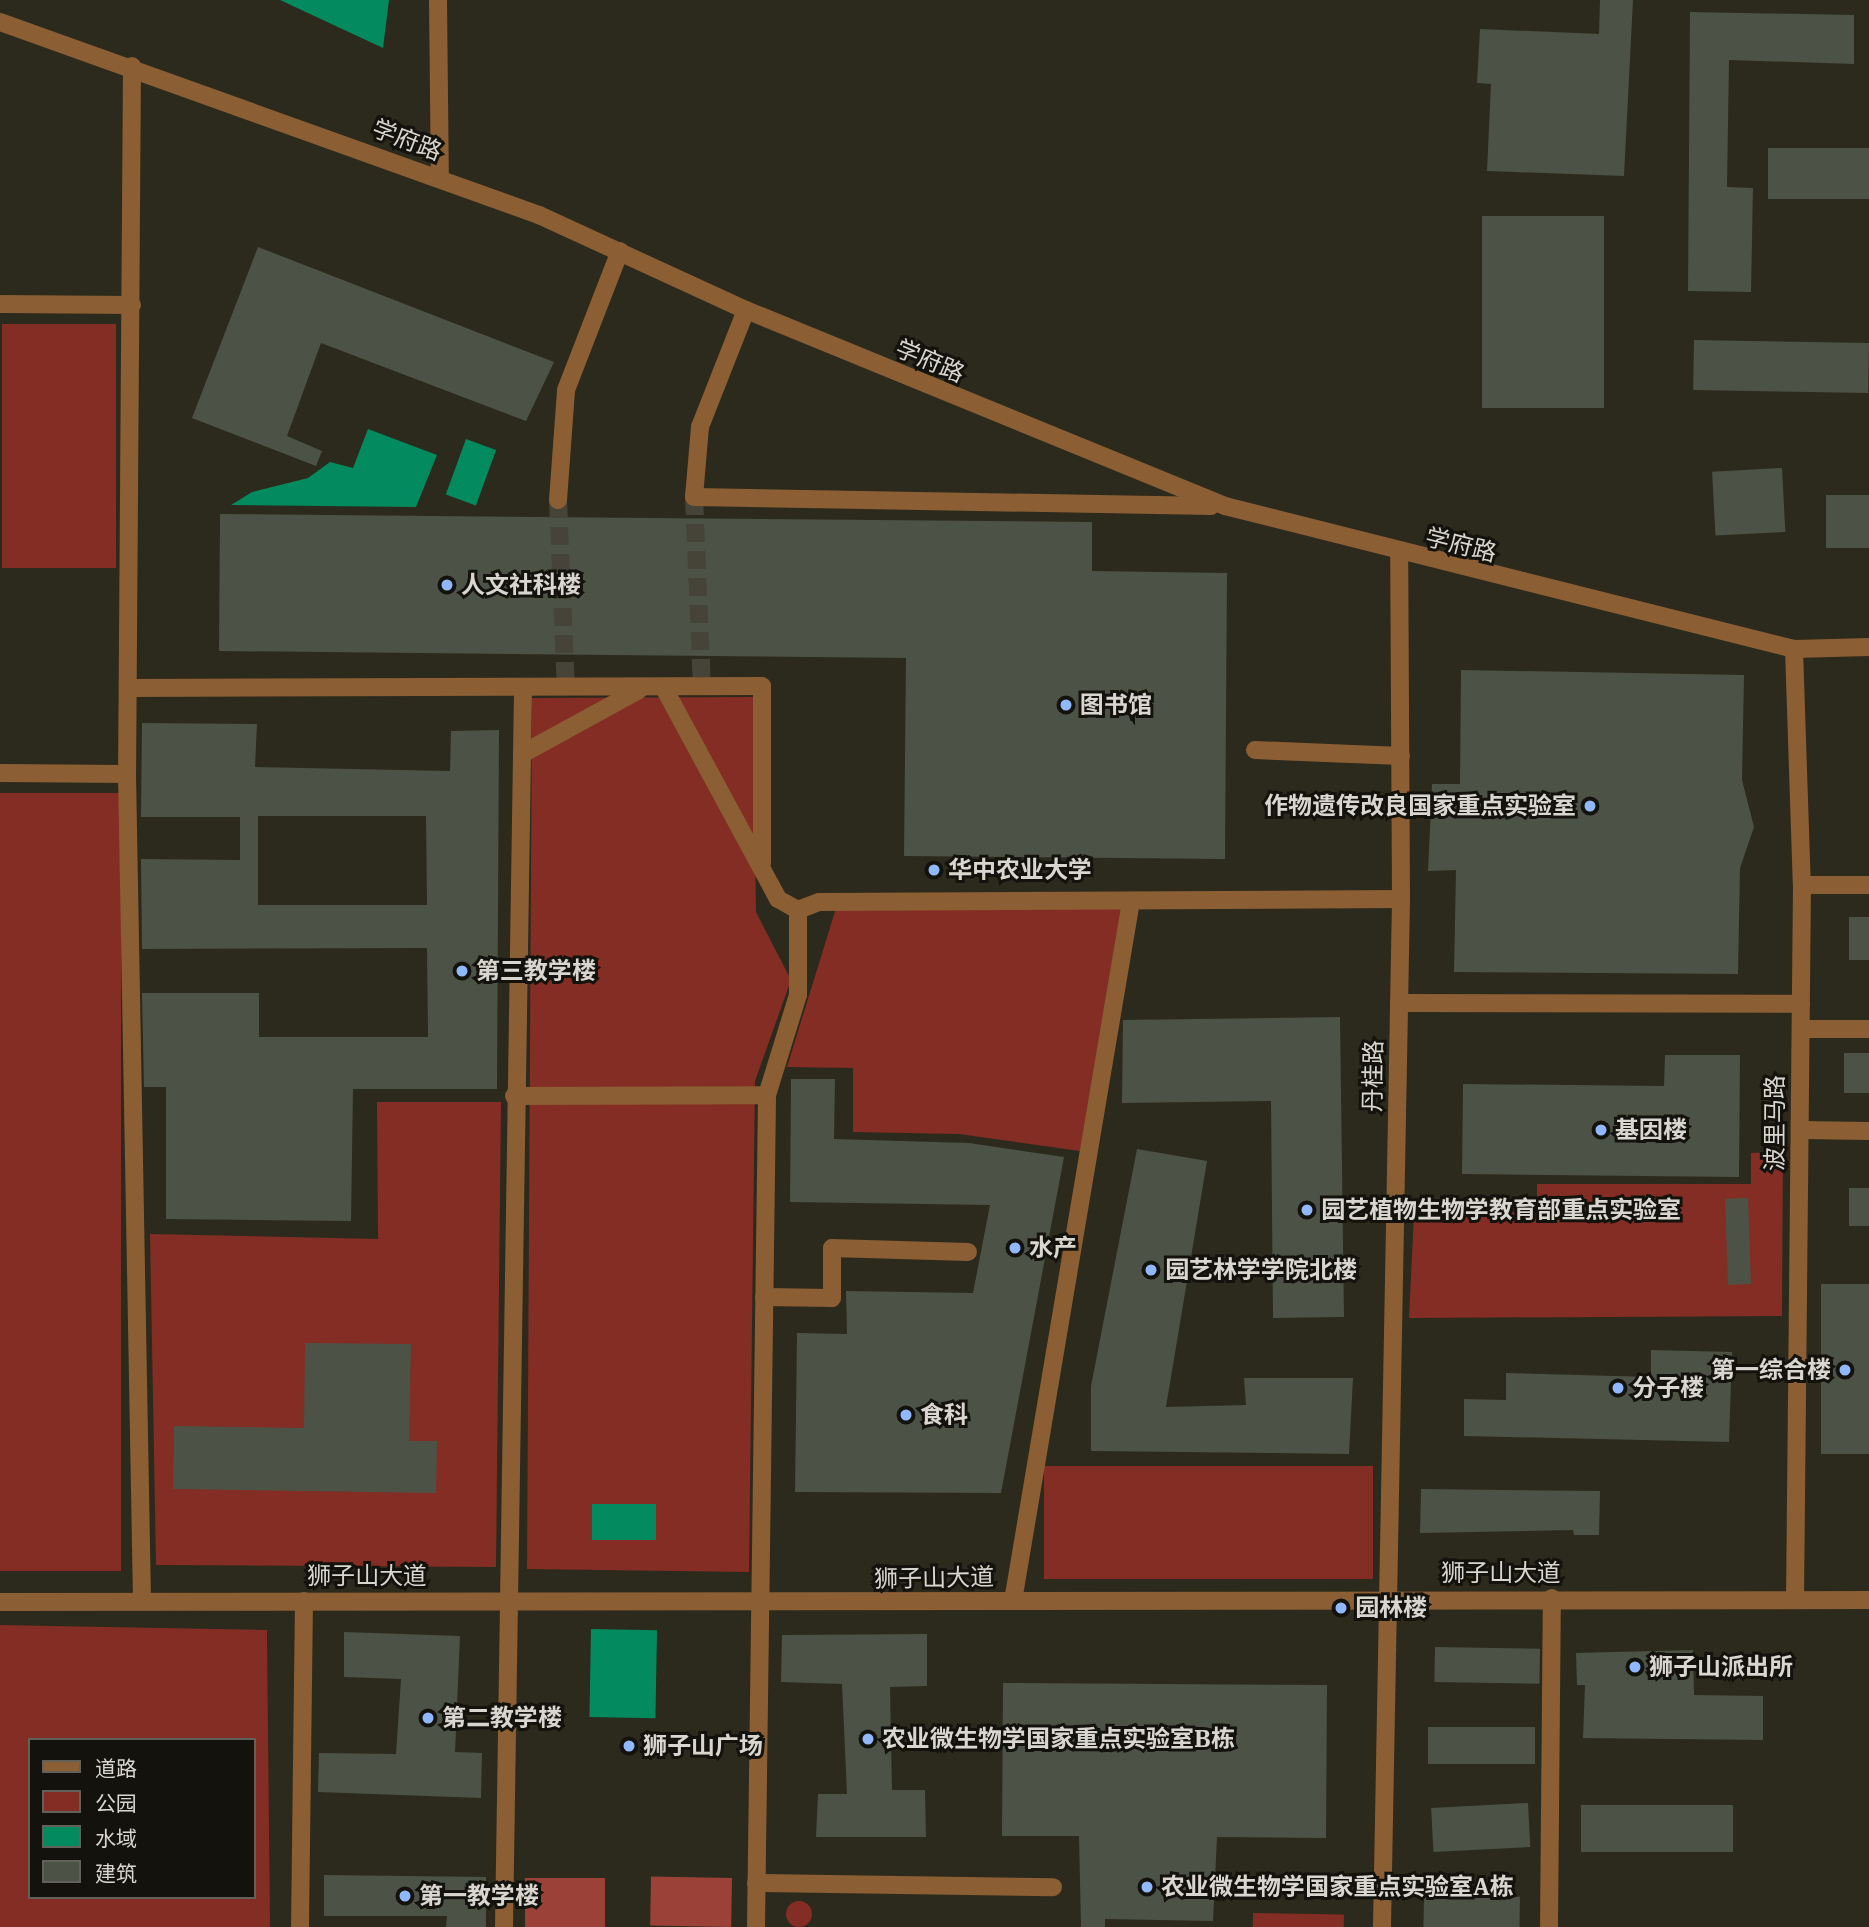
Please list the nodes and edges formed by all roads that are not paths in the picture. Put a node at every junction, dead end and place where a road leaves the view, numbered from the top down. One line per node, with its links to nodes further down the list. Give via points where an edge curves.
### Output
1 (438, 0): 4 (street)
2 (0, 22): 3 (street, 学府路)
3 (132, 66): 4 (street, 学府路); 7 (street)
4 (440, 178): 5 (street, 学府路)
5 (620, 251): 8 (street, 学府路); 9 (street, via 566,390)
6 (0, 304): 7 (street)
7 (132, 305): 14 (street)
8 (746, 310): 10 (street, 学府路); 10 (street, via 700,427 694,497)
9 (558, 500)
10 (1225, 506): 11 (street, 学府路)
11 (1399, 554): 13 (street, 学府路); 20 (street, 丹桂路)
12 (1869, 648): 13 (street, 学府路)
13 (1794, 649): 24 (street, 波里马路)
14 (131, 688): 15 (street); 22 (street)
15 (523, 688): 16 (street); 19 (street)
16 (642, 688): 17 (street); 19 (street)
17 (664, 688): 23 (street); 23 (street, via 762,686)
18 (1255, 750): 20 (street)
19 (522, 754): 34 (street)
20 (1401, 755): 26 (street, 丹桂路)
21 (0, 772): 22 (street)
22 (127, 774): 42 (street)
23 (762, 865): 28 (street, via 778,899)
24 (1802, 884): 25 (street); 30 (street, 波里马路)
25 (1869, 885)
26 (1401, 899): 27 (street); 29 (street, 丹桂路)
27 (1131, 901): 28 (street, via 819,902); 46 (street)
28 (798, 910): 33 (street, via 798,995)
29 (1399, 1003): 30 (street); 39 (street, 丹桂路)
30 (1801, 1004): 31 (street, 波里马路)
31 (1801, 1029): 32 (street); 35 (street, 波里马路)
32 (1869, 1029)
33 (767, 1095): 34 (street); 38 (street)
34 (514, 1096): 43 (street)
35 (1800, 1130): 36 (street); 41 (street, 波里马路)
36 (1869, 1131)
37 (968, 1252): 38 (street, via 832,1248 832,1298)
38 (764, 1297): 48 (street)
39 (1388, 1598): 40 (street, 狮子山大道); 46 (street, 狮子山大道); 54 (street, 丹桂路)
40 (1552, 1598): 41 (street, 狮子山大道); 55 (street)
41 (1795, 1598): 44 (street, 狮子山大道)
42 (142, 1600): 45 (street, 狮子山大道); 47 (street, 狮子山大道)
43 (506, 1600): 45 (street, 狮子山大道); 48 (street, 狮子山大道); 52 (street)
44 (1869, 1600)
45 (304, 1601): 51 (street)
46 (1013, 1601): 48 (street, 狮子山大道)
47 (0, 1602)
48 (758, 1604): 49 (street)
49 (756, 1883): 50 (street); 53 (street)
50 (1053, 1887)
51 (300, 1927)
52 (503, 1927)
53 (756, 1927)
54 (1382, 1927)
55 (1549, 1927)

